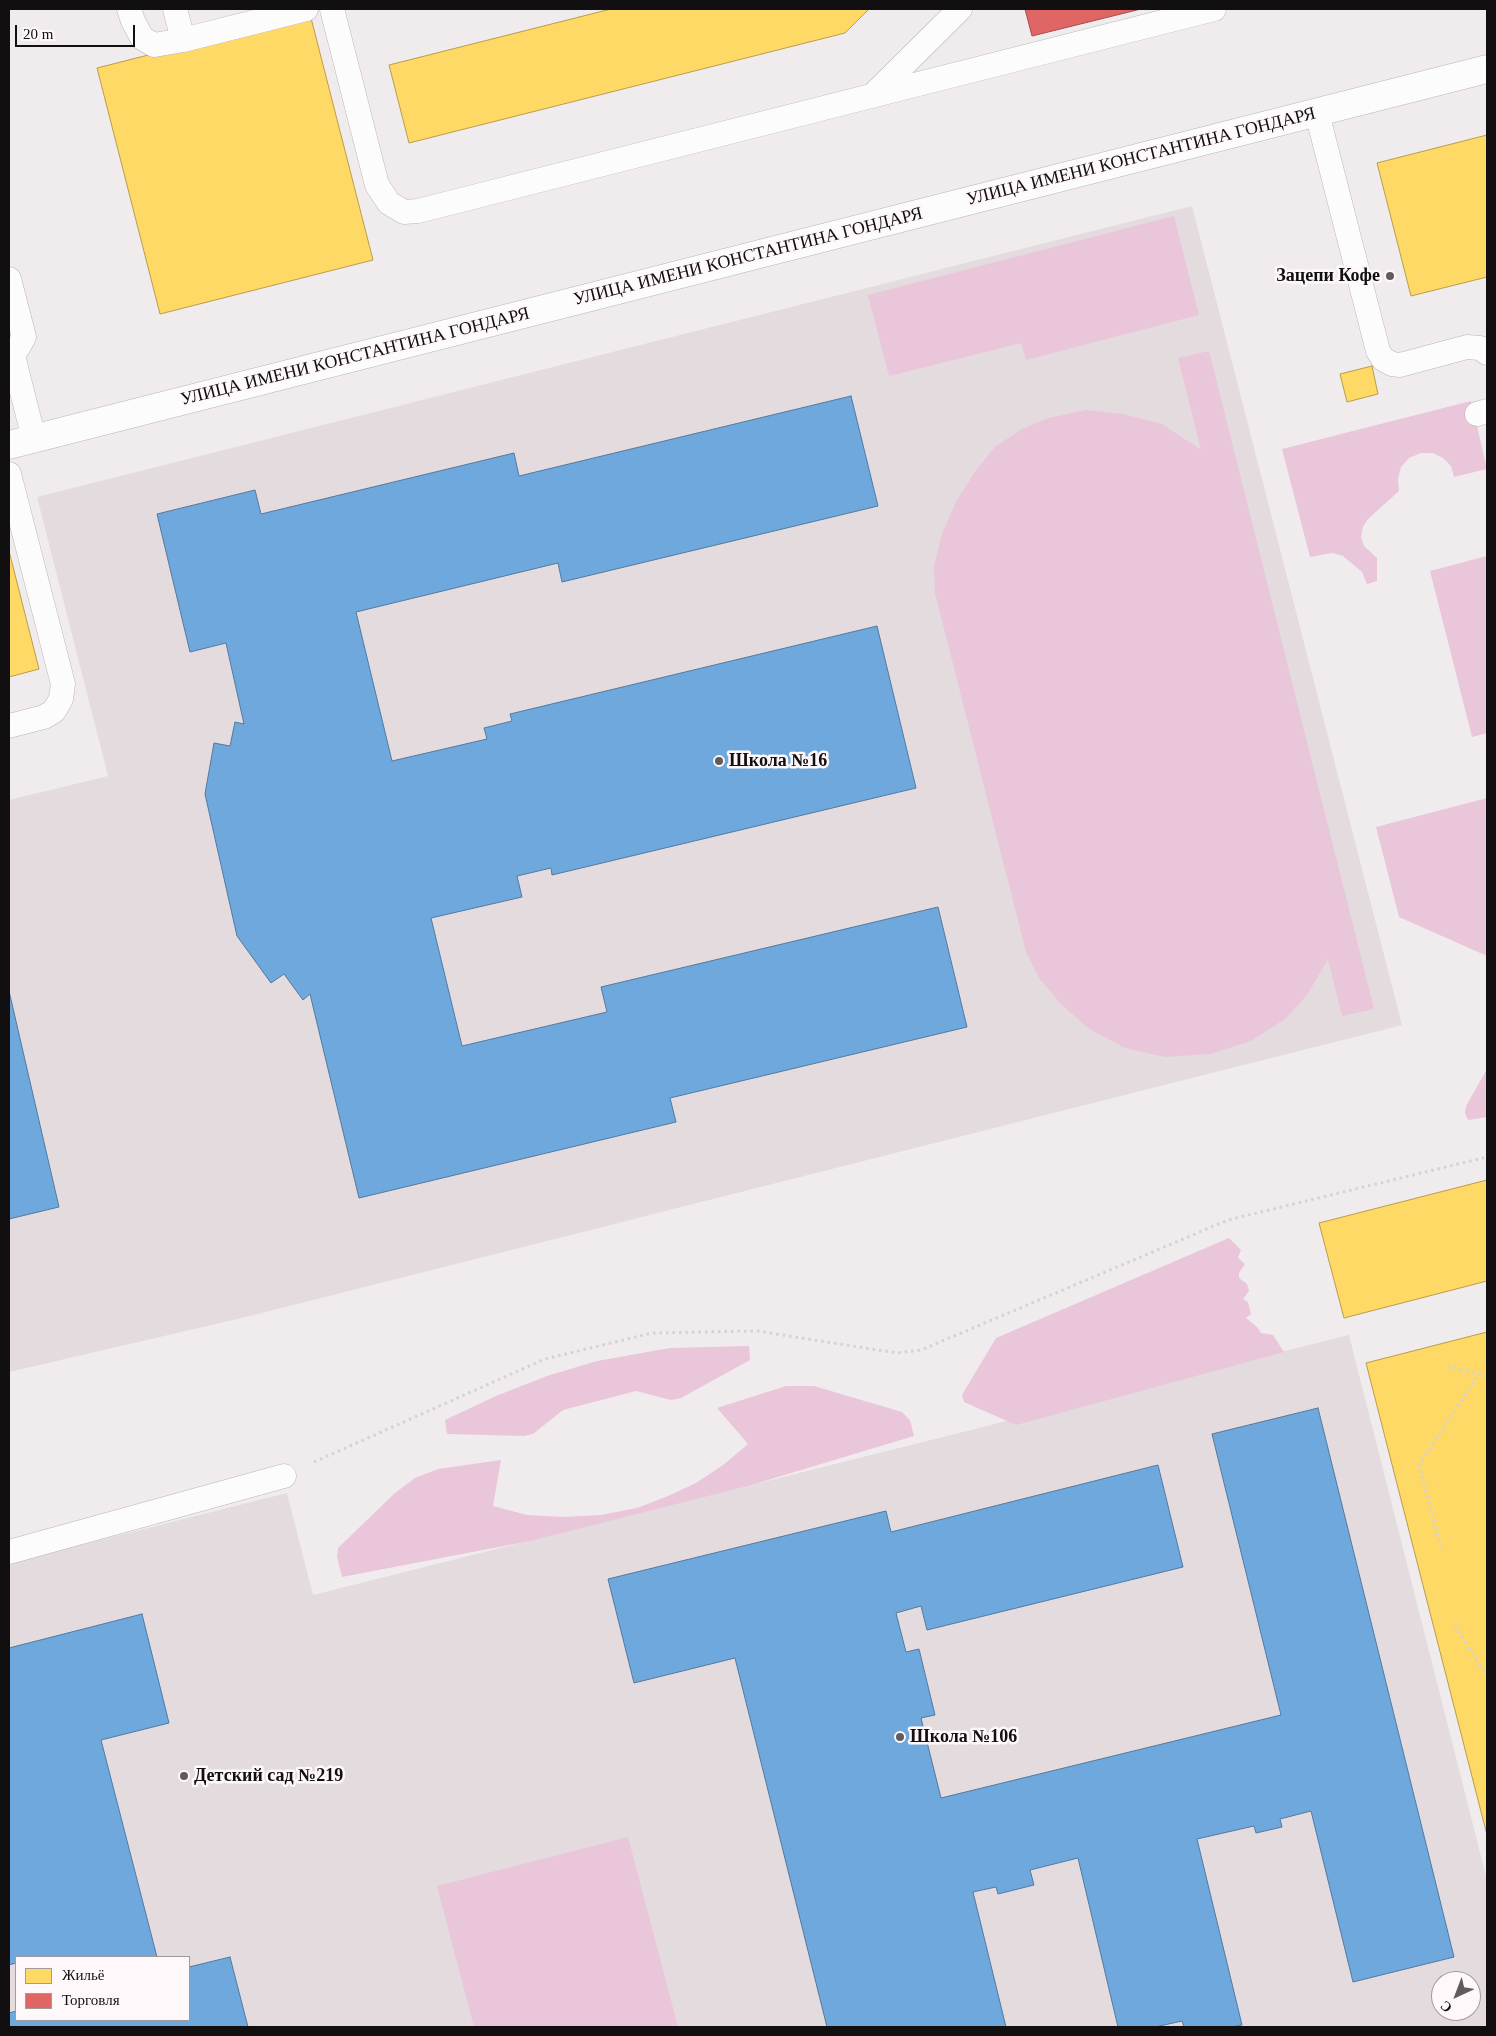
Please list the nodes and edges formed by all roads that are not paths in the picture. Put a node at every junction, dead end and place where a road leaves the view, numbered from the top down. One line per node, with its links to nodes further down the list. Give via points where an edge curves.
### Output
1 (129, 9): 7 (lane, via 142,38 154,45)
2 (175, 9): 7 (lane)
3 (306, 9): 7 (lane)
4 (332, 9): 9 (lane, via 377,185 389,203 404,212)
5 (960, 9): 9 (lane)
6 (1214, 9): 9 (lane)
7 (183, 40)
8 (1487, 69): 10 (street, УЛИЦА ИМЕНИ КОНСТАНТИНА ГОНДАРЯ)
9 (872, 96)
10 (1316, 113): 12 (lane, via 1380,355 1392,364 1400,365 1468,347 1480,348); 13 (street, УЛИЦА ИМЕНИ КОНСТАНТИНА ГОНДАРЯ)
11 (10, 293): 13 (lane, via 24,337 13,356)
12 (1487, 353)
13 (21, 442)
14 (9, 474): 15 (lane, via 62,684 61,699 54,711 44,717)
15 (9, 726)
16 (284, 1476): 17 (lane)
17 (9, 1552)

